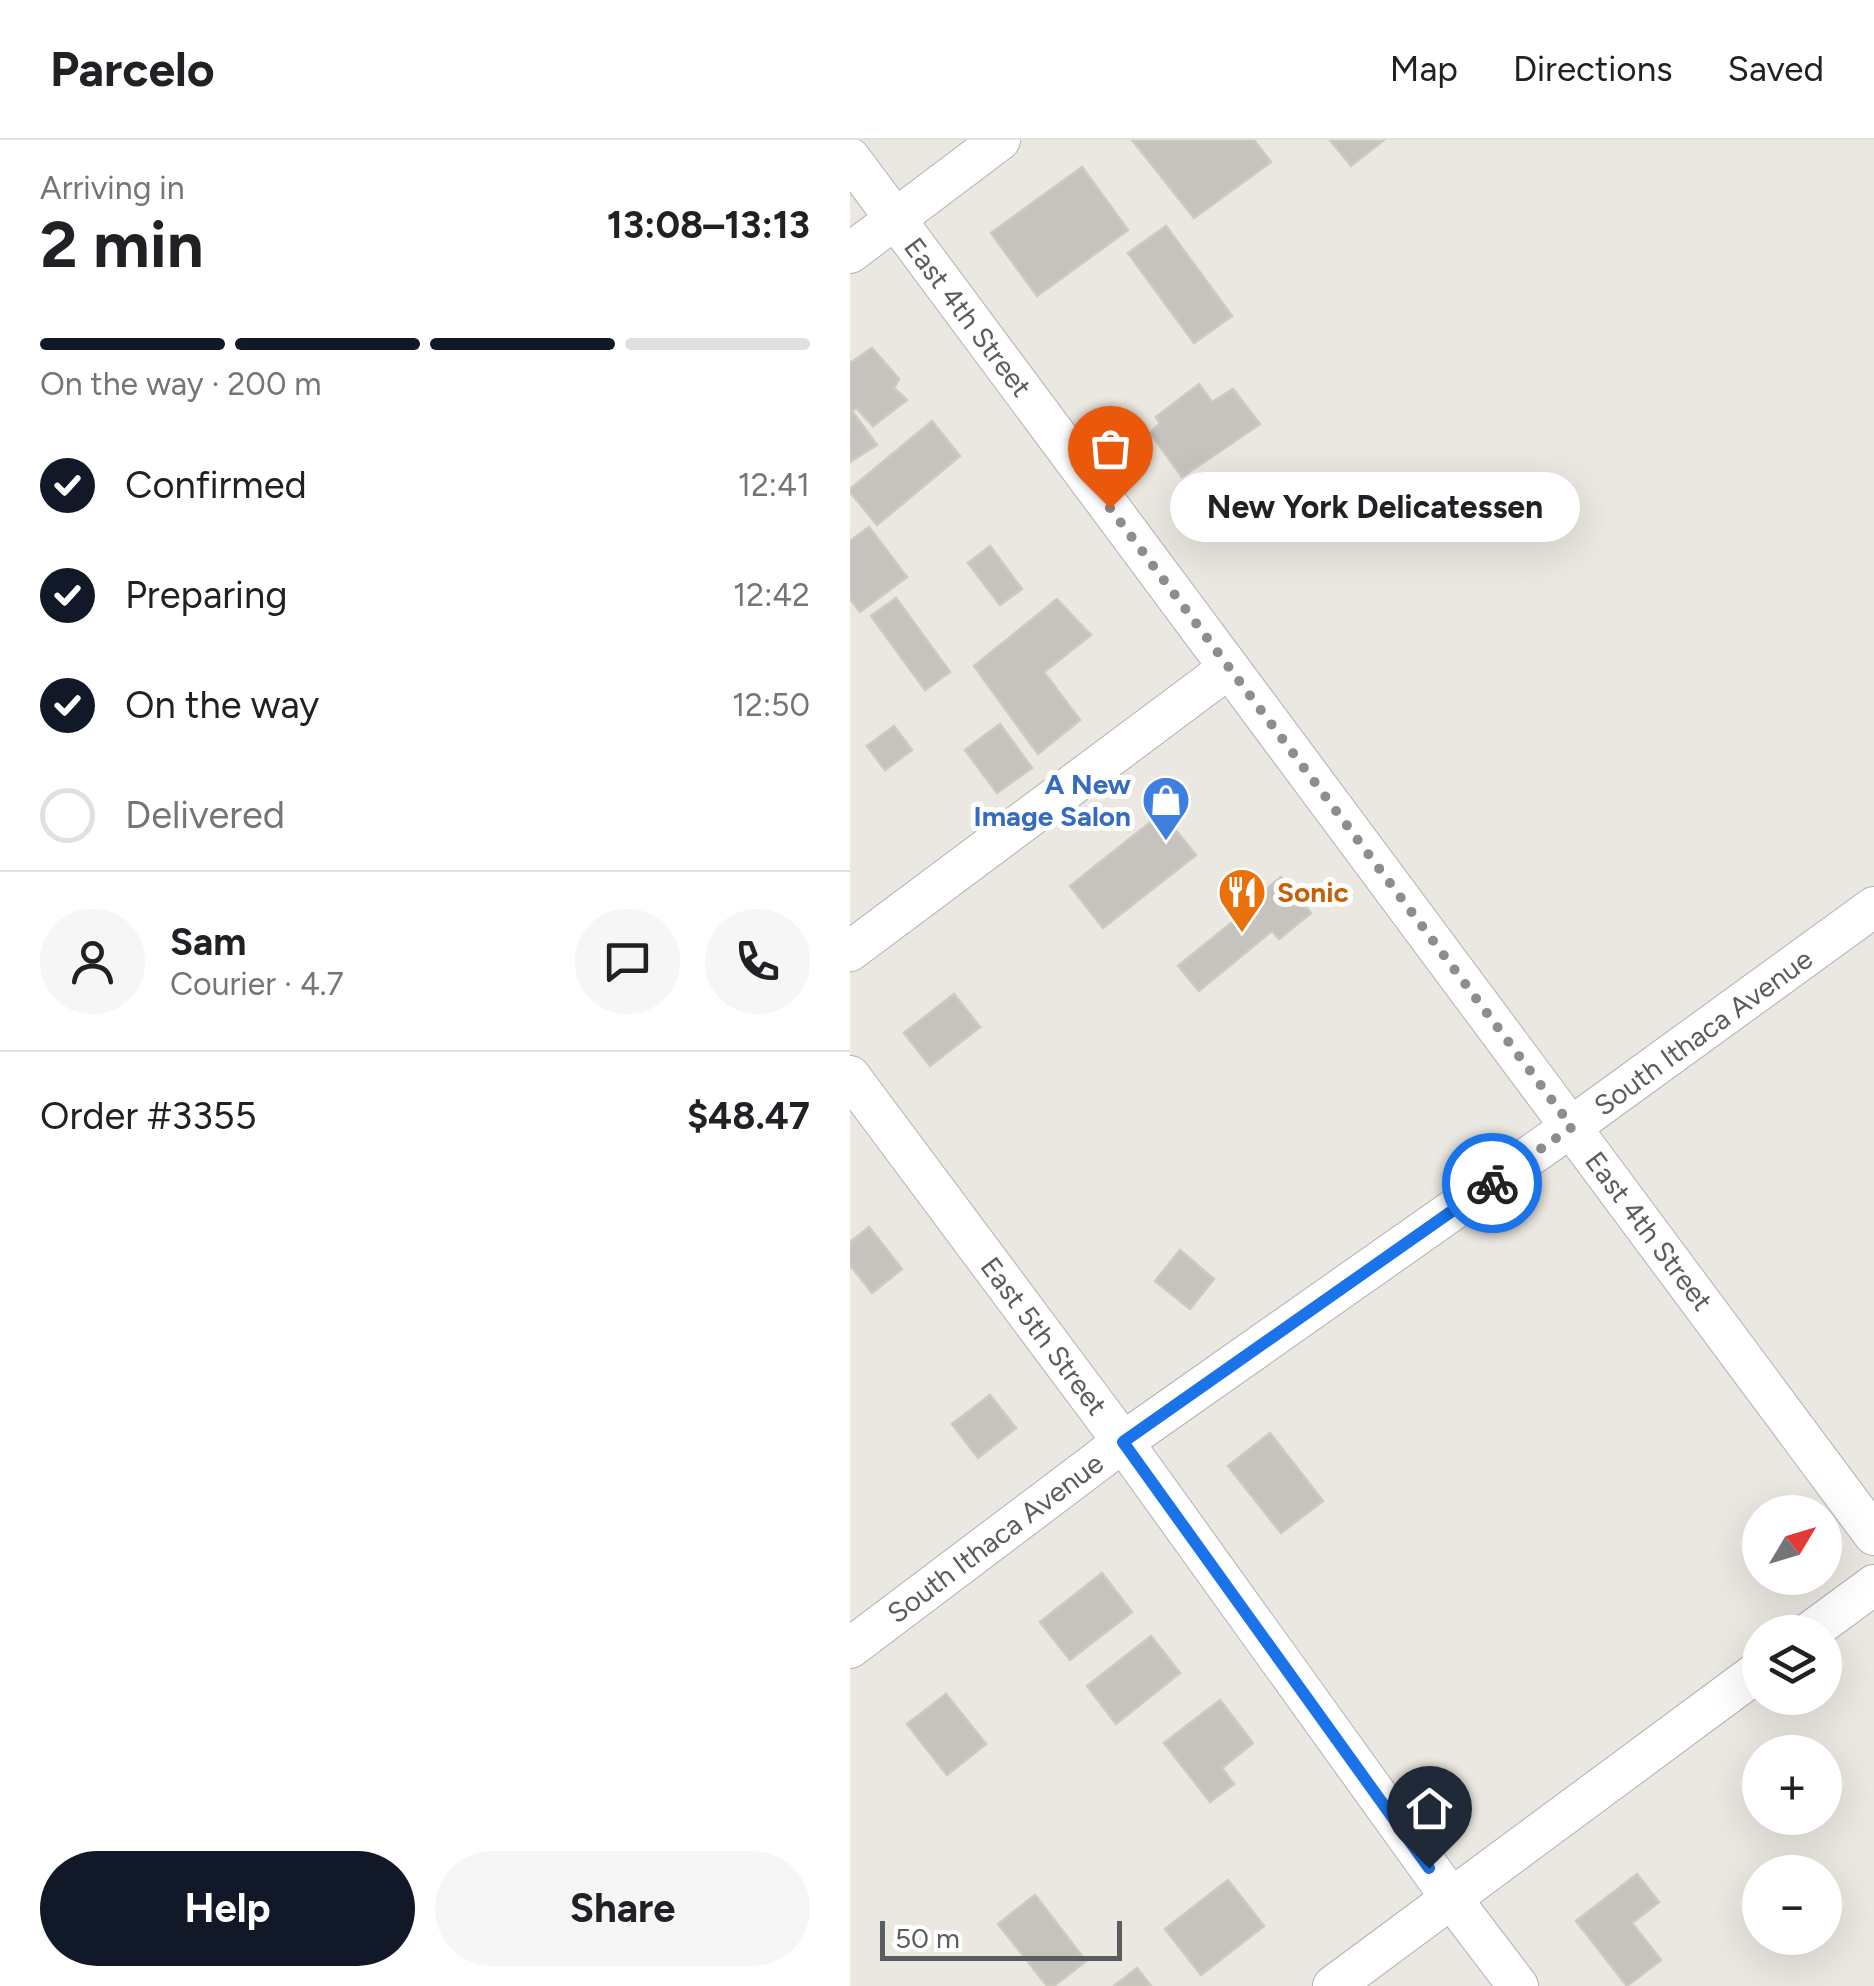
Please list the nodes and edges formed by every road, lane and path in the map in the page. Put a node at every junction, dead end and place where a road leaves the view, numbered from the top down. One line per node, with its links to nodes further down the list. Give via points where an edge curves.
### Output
1 (1000, 140): 3 (street)
2 (850, 158): 3 (street, East 4th Street)
3 (895, 219): 4 (street); 5 (street, East 4th Street)
4 (850, 253)
5 (1229, 668): 7 (street); 9 (street, East 4th Street)
6 (1874, 906): 9 (street, South Ithaca Avenue)
7 (850, 950)
8 (850, 1076): 10 (street, East 5th Street)
9 (1572, 1127): 10 (street, South Ithaca Avenue); 11 (street, East 4th Street)
10 (1123, 1442): 14 (street, South Ithaca Avenue); 16 (street, East 5th Street)
11 (1874, 1534)
12 (1874, 1585): 13 (street)
13 (1833, 1615)
14 (850, 1648)
15 (1742, 1683): 16 (street)
16 (1450, 1898): 17 (street); 18 (street, East 5th Street)
17 (1333, 1986)
18 (1518, 1986)

